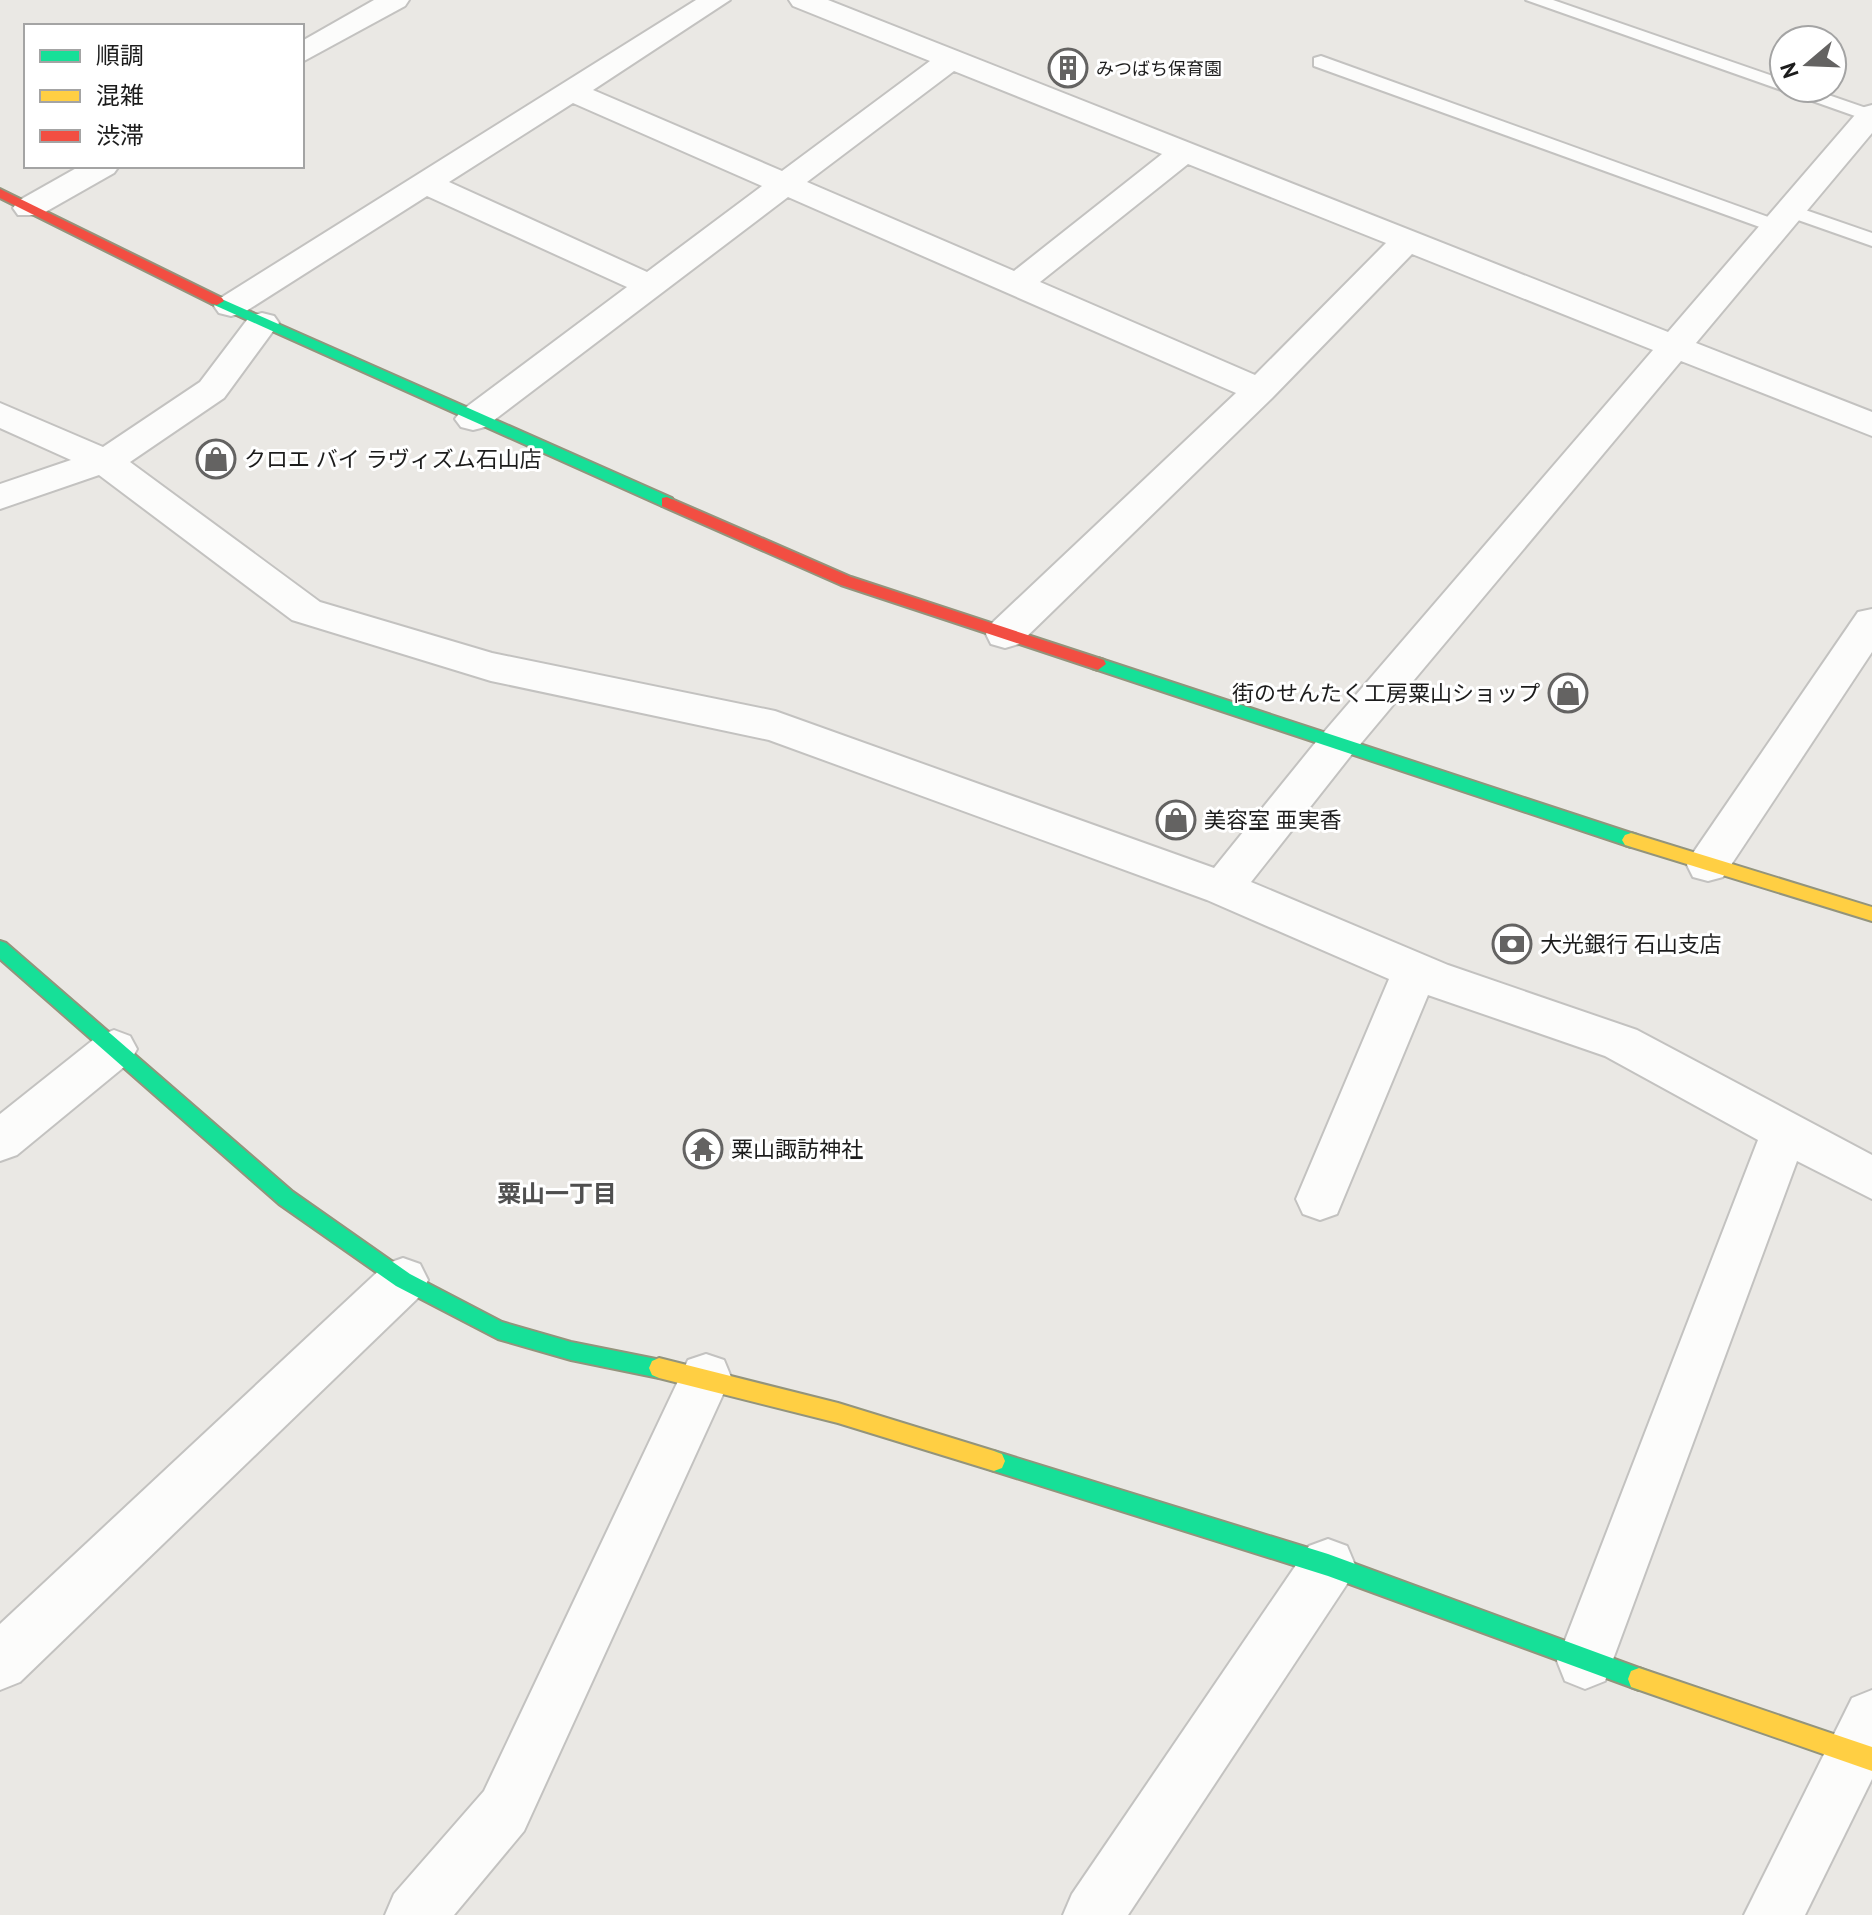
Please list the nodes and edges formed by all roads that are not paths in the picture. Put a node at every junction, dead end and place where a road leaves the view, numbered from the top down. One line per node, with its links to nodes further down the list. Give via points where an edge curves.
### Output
1 (395, 0): 5 (street)
2 (716, 0): 9 (street)
3 (803, 0): 6 (street)
4 (1535, 0): 8 (lane)
5 (304, 52)
6 (951, 59): 12 (street); 15 (street)
7 (1321, 62): 18 (lane)
8 (1768, 80)
9 (572, 92): 14 (street); 15 (street)
10 (1838, 104): 11 (lane)
11 (1871, 115): 18 (street)
12 (1184, 152): 19 (street); 21 (street)
13 (99, 168): 17 (street)
14 (427, 184): 22 (street); 23 (street)
15 (782, 185): 21 (street); 22 (street)
16 (0, 193): 17 (street)
17 (29, 208): 23 (street)
18 (1782, 218): 20 (lane); 25 (street)
19 (1408, 239): 25 (street); 26 (street)
20 (1872, 240)
21 (1018, 284): 26 (street)
22 (650, 285): 28 (street)
23 (231, 306): 24 (street)
24 (262, 323): 28 (street); 30 (street, via 212,390)
25 (1678, 347): 29 (street); 34 (street)
26 (1260, 390): 33 (street)
27 (0, 414): 30 (street)
28 (473, 419): 33 (street, via 846,581)
29 (1872, 425)
30 (104, 461): 31 (street); 36 (street, via 306,611 491,667 775,726)
31 (0, 497)
32 (1872, 622): 35 (street)
33 (1005, 634): 34 (street)
34 (1338, 743): 35 (street); 36 (street)
35 (1708, 865): 37 (street)
36 (1222, 888): 39 (street)
37 (1872, 914)
38 (0, 948): 40 (street)
39 (1415, 971): 41 (street, via 1621,1043); 44 (street)
40 (114, 1049): 42 (street); 45 (street, via 286,1198)
41 (1785, 1131): 43 (street); 48 (street)
42 (0, 1141)
43 (1872, 1178)
44 (1320, 1199)
45 (403, 1280): 46 (street, via 498,1330 571,1351); 49 (street)
46 (706, 1377): 47 (street); 51 (street, via 504,1811)
47 (1328, 1565): 48 (street); 52 (street)
48 (1585, 1661): 50 (street)
49 (0, 1662)
50 (1866, 1743): 53 (street)
51 (415, 1915)
52 (1093, 1915)
53 (1774, 1915)

